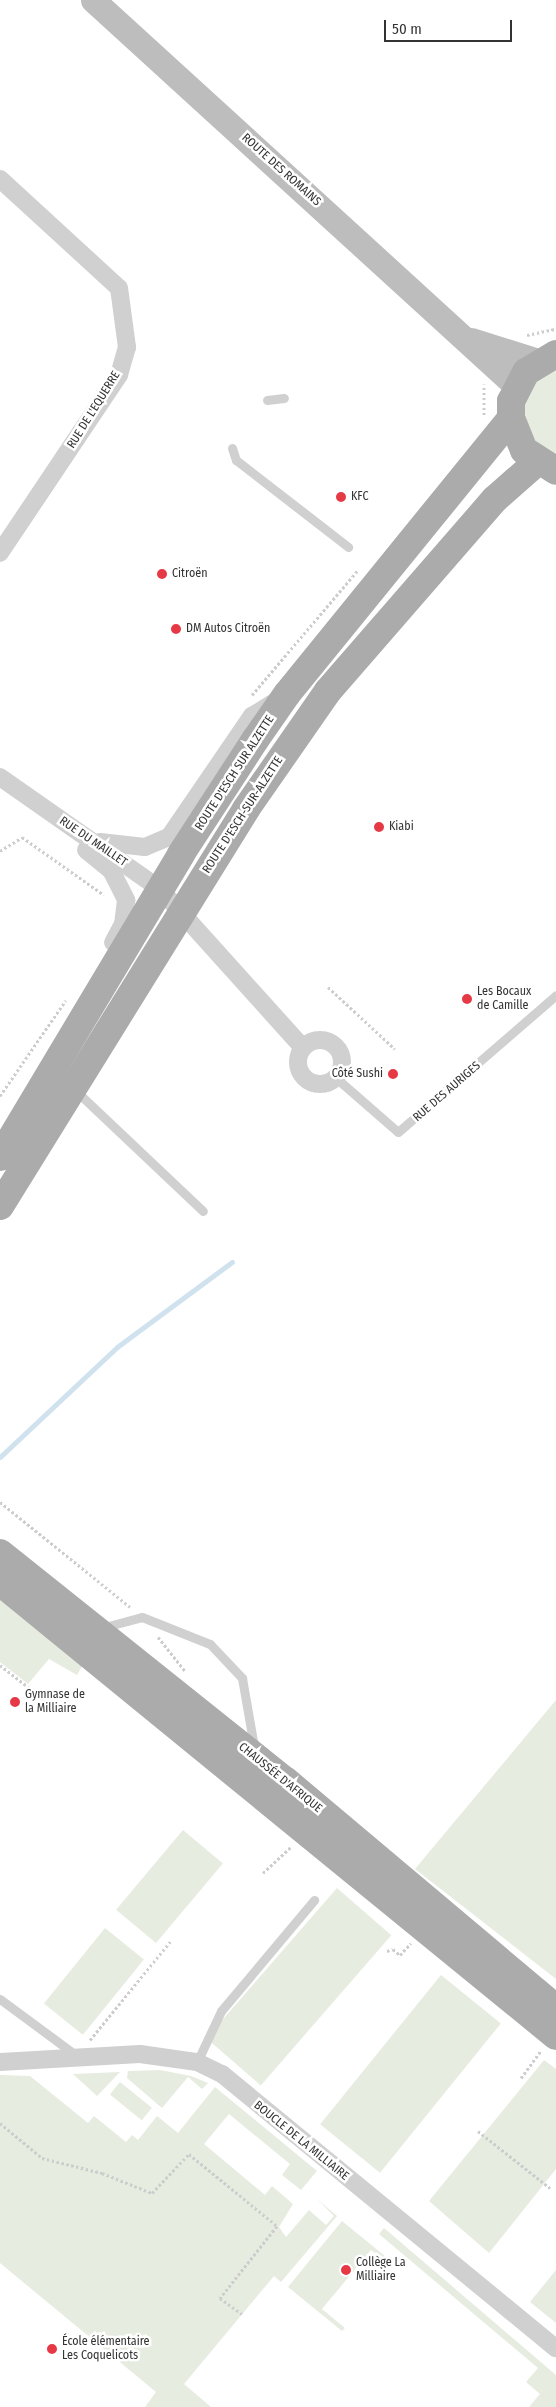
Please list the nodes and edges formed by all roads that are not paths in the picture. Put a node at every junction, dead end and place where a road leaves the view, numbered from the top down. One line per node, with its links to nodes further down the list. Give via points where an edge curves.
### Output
1 (93, 0): 3 (street, ROUTE DES ROMAINS)
2 (0, 179): 12 (street, RUE DE L'EQUERRE, via 119,288 127,347 119,375)
3 (469, 339): 4 (street, ROUTE DES ROMAINS); 5 (street, ROUTE DES ROMAINS)
4 (547, 357): 5 (main road)
5 (516, 386): 8 (main road)
6 (284, 398): 7 (lane)
7 (267, 400)
8 (511, 418): 10 (main road, via 515,435); 13 (main road, ROUTE D'ESCH SUR ALZETTE)
9 (232, 448): 11 (lane, via 236,460)
10 (546, 467): 18 (main road, ROUTE D'ESCH-SUR-ALZETTE, via 490,506 328,691)
11 (348, 547)
12 (0, 554)
13 (287, 694): 16 (street, via 252,716 169,836 128,848); 17 (main road, ROUTE D'ESCH SUR ALZETTE)
14 (0, 777): 15 (street, RUE DU MAILLET)
15 (46, 809): 16 (street, RUE DU MAILLET); 21 (street, via 71,840 111,870 126,900 123,924 93,978)
16 (90, 840): 17 (street, RUE DU MAILLET)
17 (160, 889): 18 (street, RUE DU MAILLET); 21 (main road, ROUTE D'ESCH SUR ALZETTE)
18 (181, 913): 20 (street); 23 (main road, ROUTE D'ESCH-SUR-ALZETTE)
19 (556, 995): 22 (lane, RUE DES AURIGES, via 398,1132)
20 (303, 1048): 22 (street, via 298,1061 302,1076 315,1084); 22 (street, via 320,1040 334,1045 342,1065)
21 (63, 1051): 24 (main road, ROUTE D'ESCH SUR ALZETTE)
22 (336, 1078)
23 (73, 1088): 25 (main road, ROUTE D'ESCH-SUR-ALZETTE); 26 (lane)
24 (0, 1157)
25 (0, 1206)
26 (203, 1211)
27 (0, 1553): 29 (main road, CHAUSSÉE D'AFRIQUE)
28 (0, 1582): 34 (main road, CHAUSSÉE D'AFRIQUE)
29 (96, 1629): 30 (main road, CHAUSSÉE D'AFRIQUE); 30 (lane, via 142,1617 210,1644 242,1678)
30 (256, 1757): 33 (main road, CHAUSSÉE D'AFRIQUE)
31 (314, 1900): 37 (lane, via 221,2011)
32 (0, 1999): 35 (lane)
33 (556, 2008)
34 (550, 2041)
35 (85, 2058): 36 (street, BOUCLE DE LA MILLIAIRE); 37 (street, BOUCLE DE LA MILLIAIRE, via 140,2054)
36 (0, 2062)
37 (197, 2062): 38 (street, BOUCLE DE LA MILLIAIRE, via 222,2074)
38 (556, 2348)

